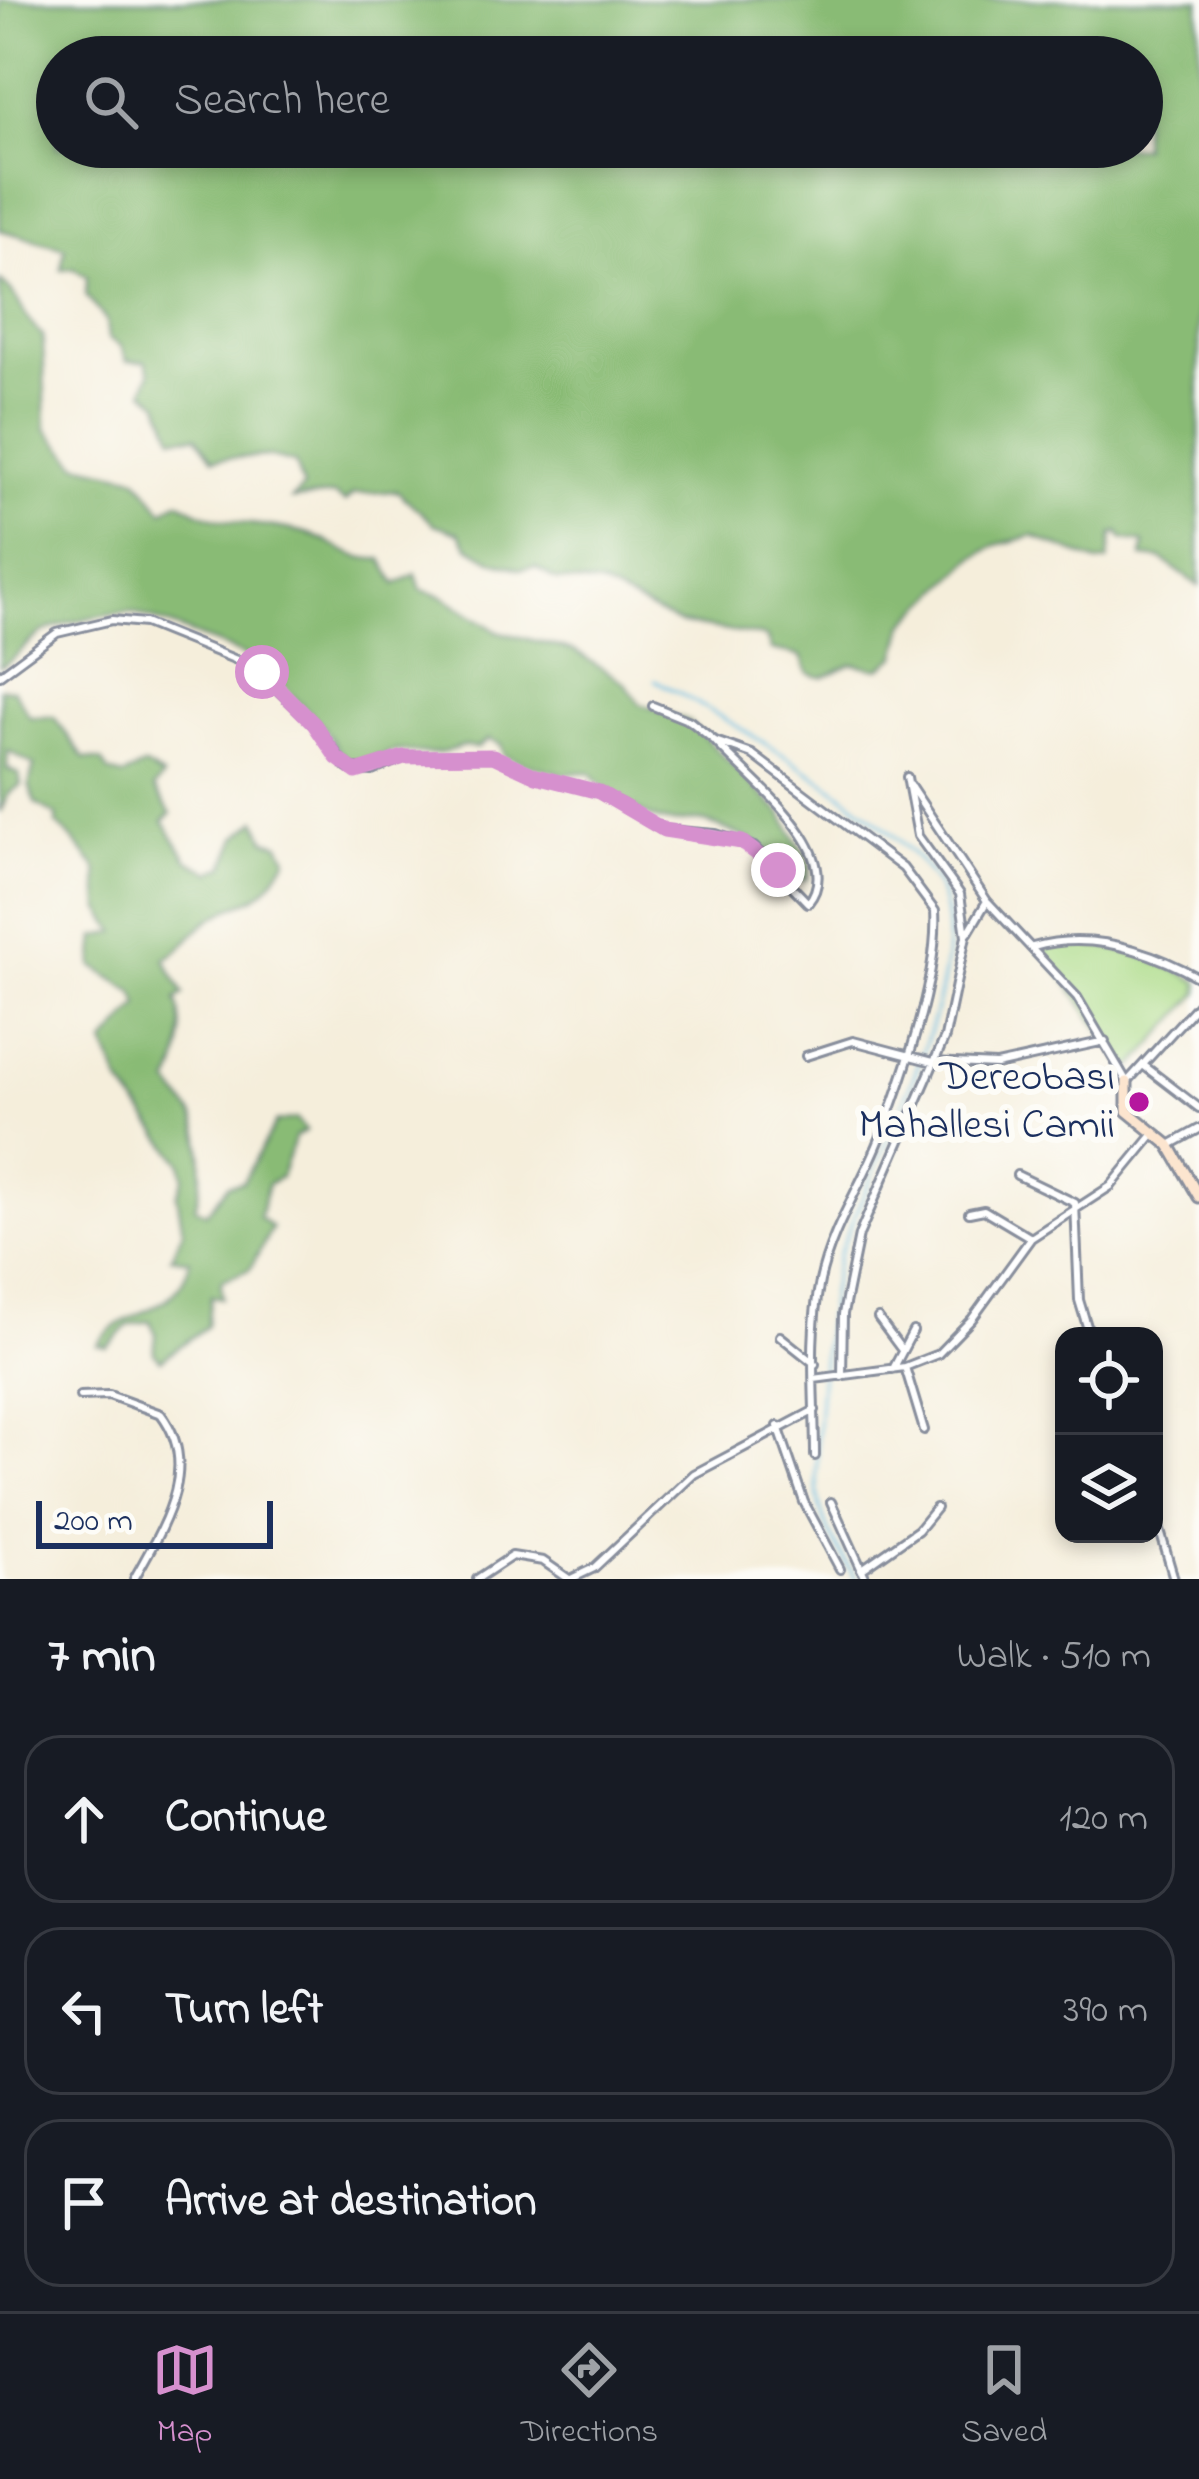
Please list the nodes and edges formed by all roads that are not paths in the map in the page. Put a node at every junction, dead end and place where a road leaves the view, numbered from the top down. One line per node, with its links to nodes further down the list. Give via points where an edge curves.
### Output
1 (0, 675): 3 (street, via 57,633 112,620 145,623 254,667 347,768 372,771 404,757 493,756 599,792 664,830 754,847 808,903 816,885 806,841 775,798)
2 (653, 706): 3 (street)
3 (715, 742): 11 (street, via 752,754 883,852 927,896 934,937)
4 (987, 901): 5 (street); 5 (street, via 907,777 918,836 960,894); 6 (street)
5 (966, 936): 12 (street)
6 (1033, 947): 7 (street, via 1058,940 1140,950); 9 (street)
7 (1199, 978)
8 (1199, 1004): 13 (street)
9 (1105, 1041): 12 (street, via 996,1065); 14 (street)
10 (806, 1056): 11 (street, via 853,1041)
11 (906, 1057): 12 (street); 29 (street, via 819,1283)
12 (933, 1062): 32 (street, via 859,1235 843,1314)
13 (1143, 1065): 14 (street); 15 (street)
14 (1127, 1082): 17 (street, via 1127,1111)
15 (1199, 1108)
16 (1199, 1129): 18 (street)
17 (1152, 1136): 18 (street); 21 (street, via 1111,1186)
18 (1169, 1145): 20 (street)
19 (1016, 1175): 21 (street, via 1067,1196)
20 (1199, 1197)
21 (1077, 1209): 23 (street); 25 (street)
22 (969, 1213): 23 (street, via 984,1210)
23 (1031, 1238): 30 (street, via 938,1354)
24 (878, 1318): 28 (street)
25 (1087, 1327)
26 (913, 1331): 28 (street)
27 (780, 1336): 29 (street)
28 (902, 1349): 31 (street)
29 (815, 1364): 33 (street)
30 (905, 1367): 31 (street); 37 (street)
31 (893, 1369): 32 (street)
32 (842, 1376): 33 (street)
33 (814, 1378): 35 (street)
34 (80, 1396): 44 (street, via 109,1395 161,1414 179,1458 178,1490)
35 (815, 1410): 36 (street); 38 (street)
36 (778, 1426): 42 (street, via 804,1502); 46 (street, via 694,1474 594,1568)
37 (924, 1430)
38 (814, 1456)
39 (831, 1502): 43 (street)
40 (936, 1508): 43 (street)
41 (1163, 1541): 48 (street)
42 (840, 1569)
43 (861, 1570): 47 (street)
44 (134, 1579)
45 (477, 1579): 46 (street, via 512,1556 543,1561)
46 (570, 1579)
47 (866, 1579)
48 (1174, 1579)

